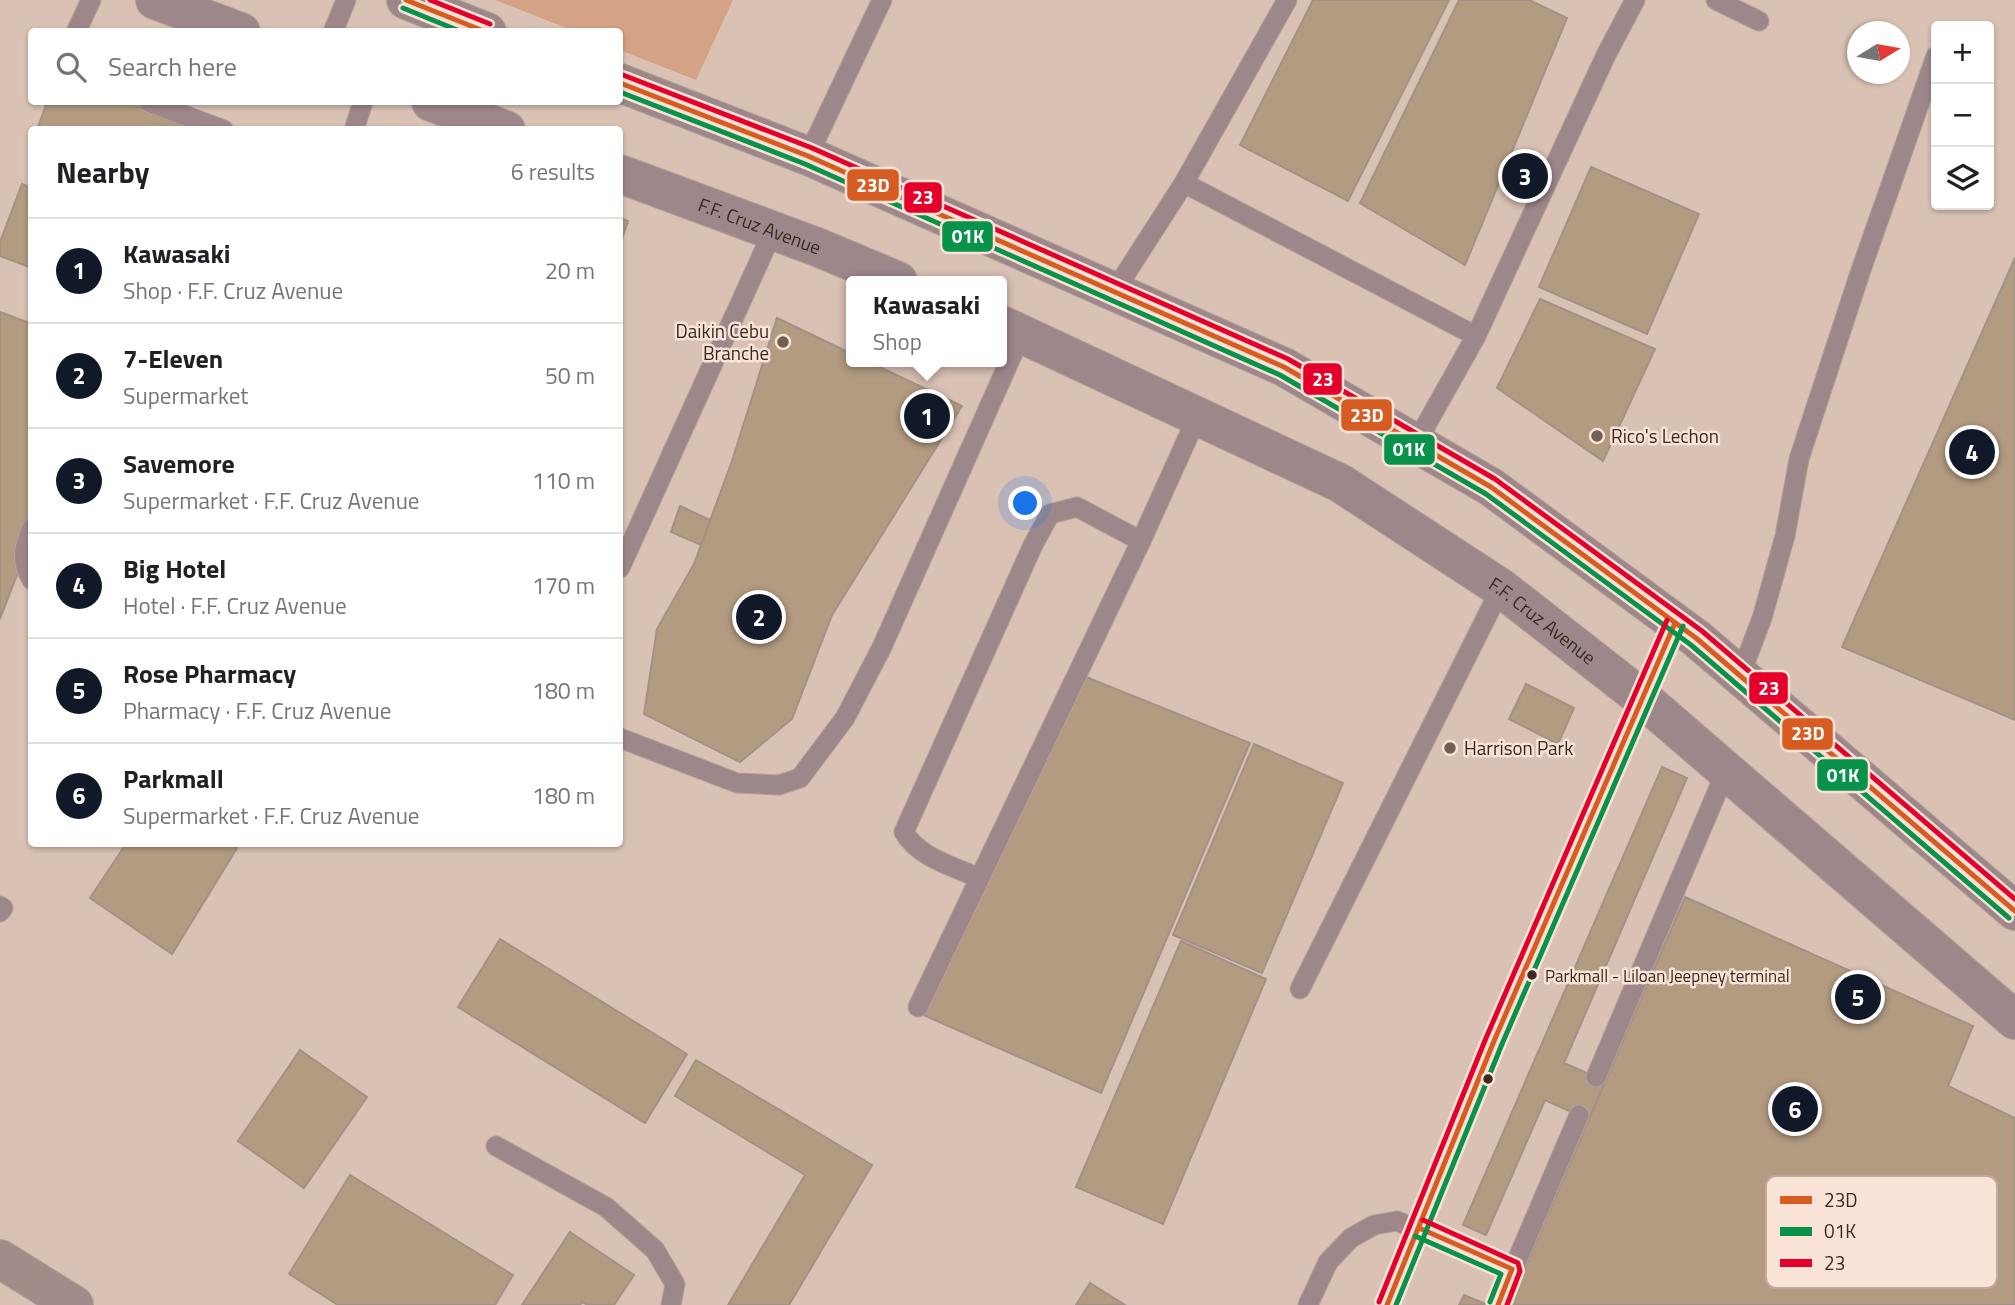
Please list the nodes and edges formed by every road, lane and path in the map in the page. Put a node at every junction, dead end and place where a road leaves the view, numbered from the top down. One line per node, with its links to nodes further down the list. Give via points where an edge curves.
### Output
1 (91, 0): 10 (lane)
2 (155, 0): 11 (street)
3 (346, 0): 12 (lane)
4 (406, 0): 13 (street)
5 (882, 0): 22 (lane)
6 (1287, 0): 24 (lane)
7 (1635, 0): 29 (lane)
8 (1716, 0): 9 (lane)
9 (1759, 21)
10 (78, 28)
11 (230, 28)
12 (335, 28)
13 (477, 28)
14 (1931, 70): 39 (lane, via 1799,458 1786,536)
15 (623, 84): 22 (street)
16 (157, 105): 19 (lane)
17 (362, 105): 20 (lane)
18 (439, 105): 21 (street)
19 (213, 126)
20 (355, 126)
21 (495, 126)
22 (807, 156): 27 (street)
23 (623, 175): 25 (street, F.F. Cruz Avenue)
24 (1184, 183): 27 (lane); 29 (lane)
25 (773, 231): 26 (street, F.F. Cruz Avenue); 35 (lane)
26 (886, 276)
27 (1114, 292): 32 (street, via 1284,367)
28 (1012, 329): 31 (street, F.F. Cruz Avenue)
29 (1476, 336): 32 (lane)
30 (996, 367): 41 (lane, via 882,647 845,718 800,778 779,785 737,783)
31 (1198, 415): 34 (lane); 37 (street, F.F. Cruz Avenue, via 1340,482)
32 (1416, 443): 38 (street, via 1491,487)
33 (28, 536): 36 (lane, via 23,565)
34 (1141, 541): 43 (lane); 43 (lane, via 1076,507 1050,514 1033,545 904,832 922,852)
35 (623, 561)
36 (28, 573)
37 (1501, 587): 40 (street, F.F. Cruz Avenue); 47 (lane)
38 (1675, 623): 39 (street); 40 (lane)
39 (1740, 676): 45 (street)
40 (1643, 699): 42 (street, F.F. Cruz Avenue); 53 (lane, via 1494,1041)
41 (623, 739)
42 (1726, 771): 49 (street, F.F. Cruz Avenue); 50 (lane)
43 (979, 878): 48 (lane)
44 (0, 906): 46 (lane)
45 (2015, 911)
46 (0, 912)
47 (1300, 989)
48 (918, 1007)
49 (2015, 1020)
50 (1596, 1077)
51 (1579, 1115): 55 (lane)
52 (496, 1146): 57 (lane, via 606,1207 655,1250 675,1284)
53 (1419, 1228): 55 (lane); 58 (lane, via 1397,1221 1374,1225 1351,1238 1328,1262); 59 (lane)
54 (0, 1259): 56 (highway)
55 (1512, 1269): 60 (lane)
56 (74, 1305)
57 (671, 1305)
58 (1308, 1305)
59 (1387, 1305)
60 (1498, 1305)

